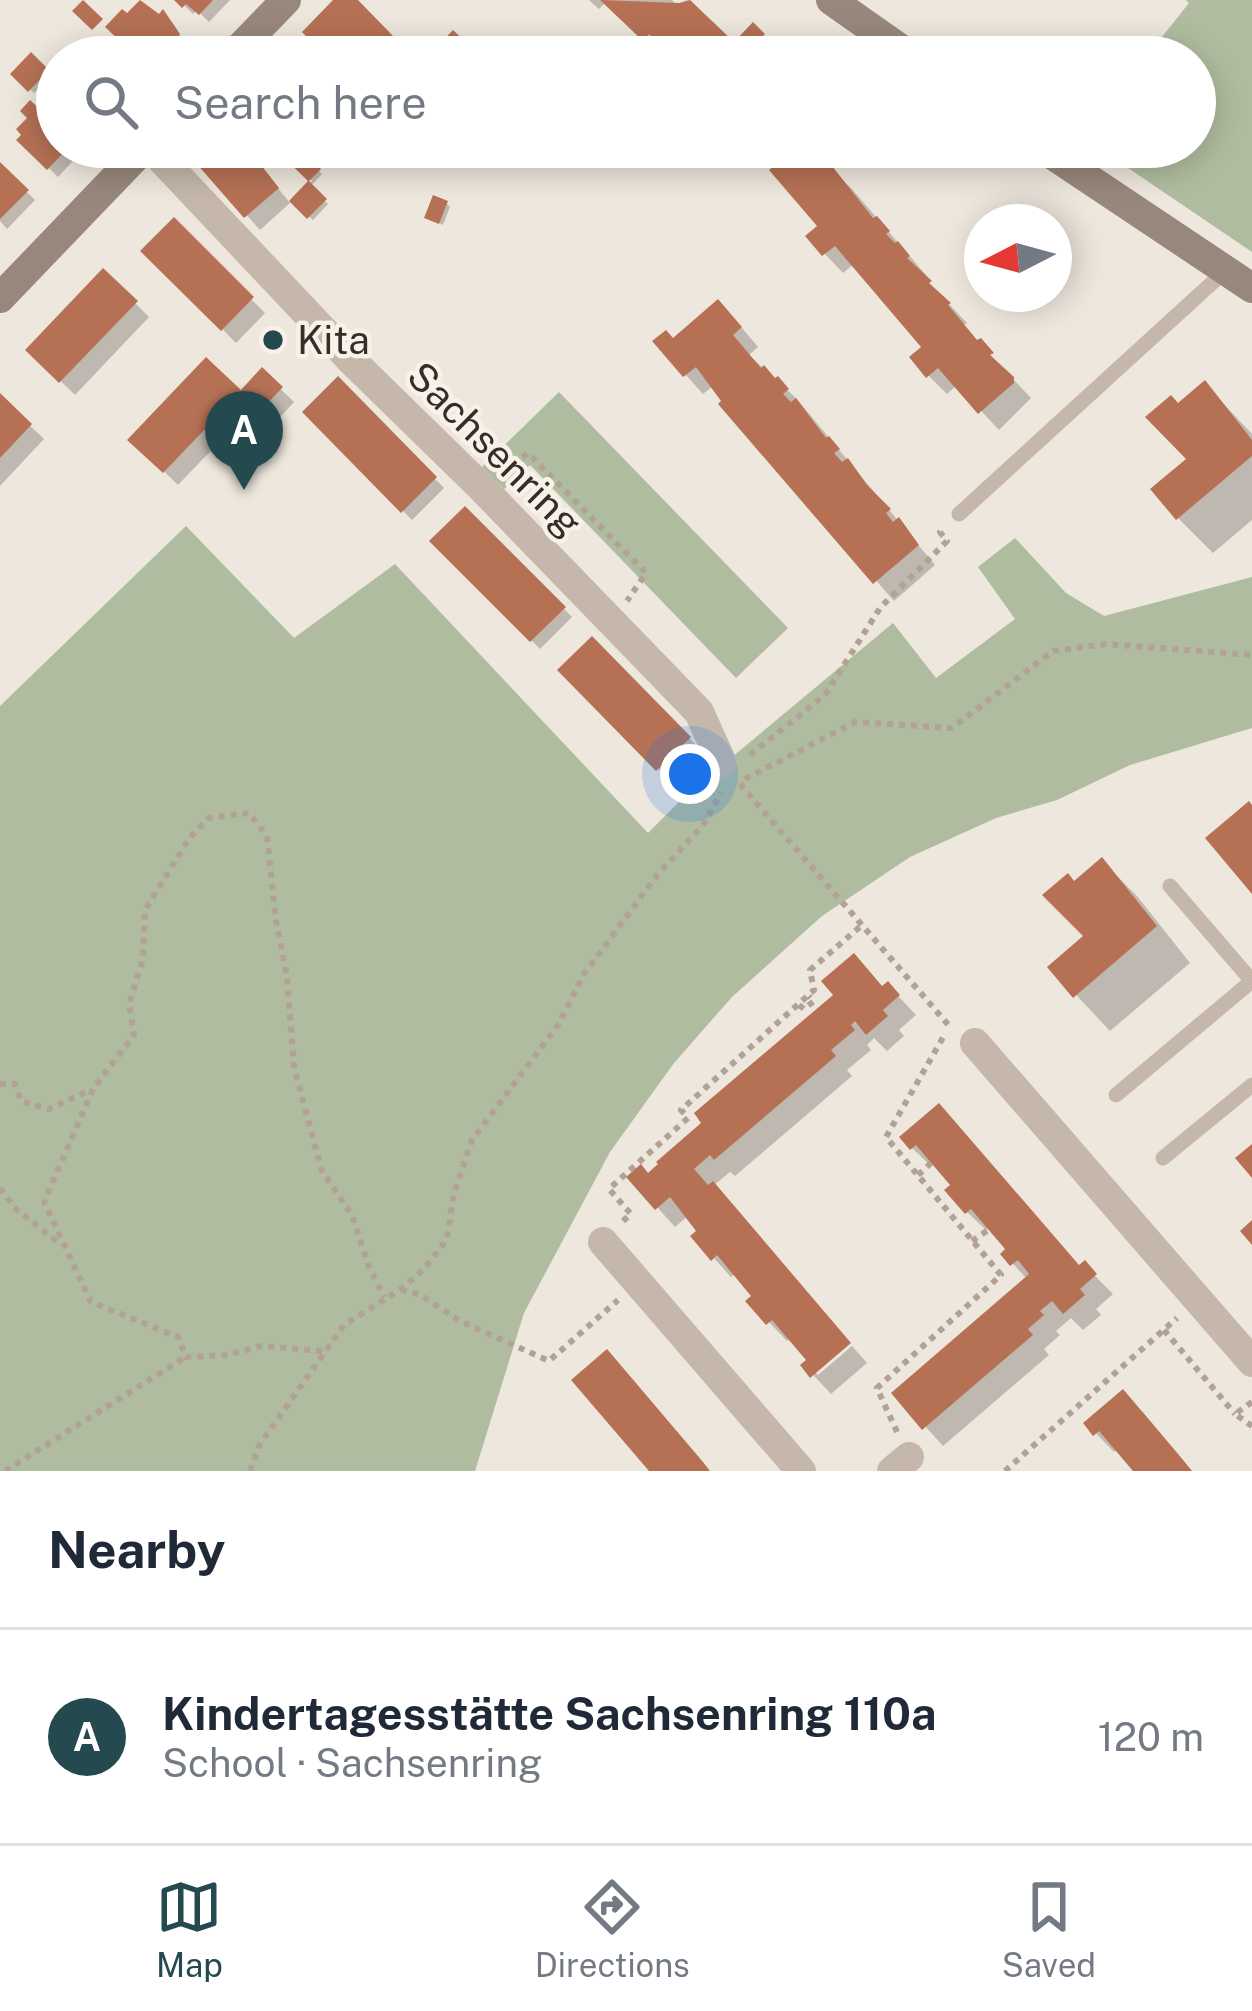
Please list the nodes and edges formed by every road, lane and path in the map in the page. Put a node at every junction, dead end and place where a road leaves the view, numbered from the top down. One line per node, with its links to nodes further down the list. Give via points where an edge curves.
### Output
1 (286, 0): 3 (street)
2 (831, 0): 4 (street)
3 (251, 36)
4 (882, 36)
5 (127, 168): 10 (street, Sachsenring)
6 (167, 168): 15 (street, Sachsenring, via 699,712)
7 (1072, 168): 8 (street)
8 (1225, 272): 9 (street); 12 (lane)
9 (1252, 288)
10 (0, 298)
11 (494, 478): 13 (path, via 528,453 646,573)
12 (959, 514): 15 (path, via 940,532 947,541 880,608 825,694)
13 (620, 611)
14 (1252, 655): 15 (path, via 1106,644 1053,651 952,728 855,722)
15 (730, 772): 17 (path); 38 (path, via 703,825 584,974 558,1024 472,1140 447,1239)
16 (1170, 886): 27 (lane, via 1252,981)
17 (861, 926): 18 (path, via 810,970); 22 (path)
18 (812, 993): 19 (path); 20 (path)
19 (825, 1002)
20 (786, 1016): 21 (path); 25 (path)
21 (795, 1027)
22 (962, 1035): 31 (path, via 886,1137); 40 (street)
23 (0, 1084): 26 (path, via 15,1084 21,1101 49,1109)
24 (1252, 1085): 29 (lane)
25 (706, 1088): 28 (path); 34 (path, via 681,1110 688,1118 609,1189 631,1214)
26 (93, 1089): 36 (path, via 44,1202); 39 (path, via 134,1035 129,1004 143,959 145,910 209,818 249,813 267,836 294,1067 315,1146)
27 (1116, 1095)
28 (714, 1096)
29 (1163, 1158)
30 (931, 1163): 31 (path)
31 (918, 1175): 35 (path)
32 (0, 1188): 36 (path)
33 (988, 1230): 35 (path)
34 (611, 1233): 37 (street)
35 (972, 1240): 41 (path, via 1001,1275)
36 (63, 1248): 45 (path, via 92,1302 178,1337)
37 (638, 1281): 38 (path, via 548,1361); 55 (street)
38 (400, 1290): 39 (path)
39 (384, 1297): 44 (path)
40 (1199, 1299): 43 (path); 47 (street)
41 (963, 1310): 42 (path); 46 (path)
42 (974, 1322)
43 (1164, 1330): 50 (path); 56 (path)
44 (322, 1351): 45 (path, via 262,1346); 54 (path)
45 (186, 1357): 53 (path)
46 (907, 1361): 48 (path); 52 (path, via 877,1388)
47 (1252, 1362)
48 (916, 1371)
49 (1252, 1402): 50 (path)
50 (1235, 1414): 51 (path)
51 (1252, 1426)
52 (900, 1464)
53 (4, 1471)
54 (250, 1471)
55 (801, 1471)
56 (1005, 1471)

